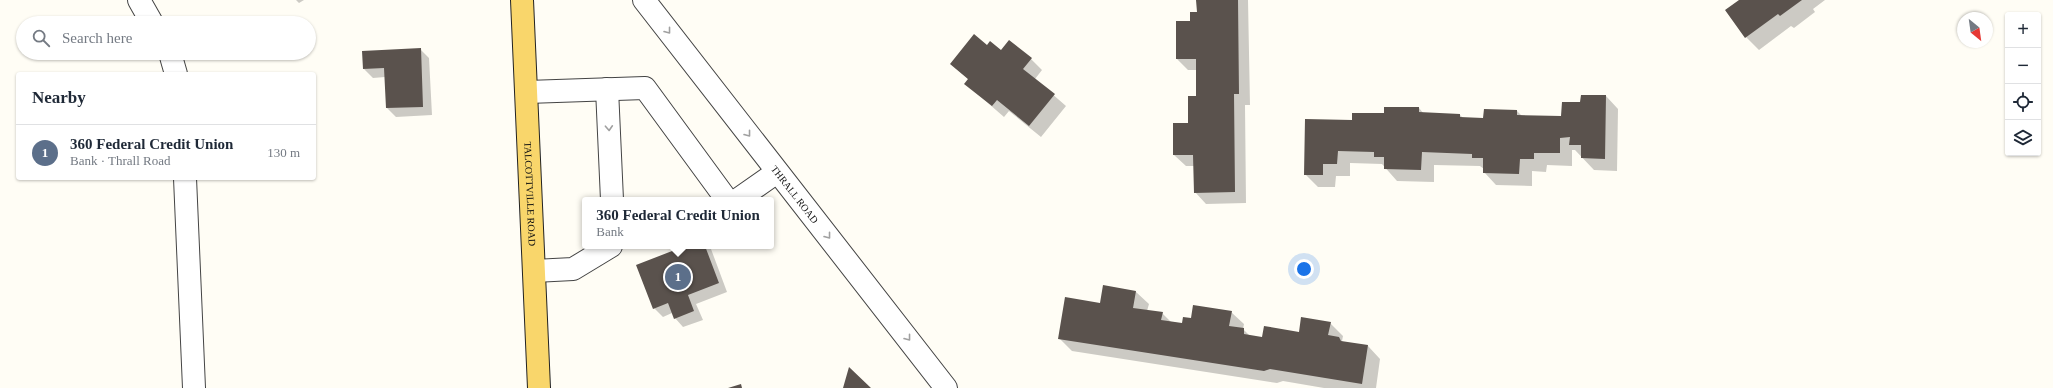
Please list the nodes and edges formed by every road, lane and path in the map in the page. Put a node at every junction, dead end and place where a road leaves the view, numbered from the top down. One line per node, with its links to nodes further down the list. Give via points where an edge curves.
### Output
1 (139, 0): 4 (street)
2 (522, 0): 8 (main road, TALCOTTVILLE ROAD)
3 (644, 0): 9 (street, THRALL ROAD, one-way to 9)
4 (148, 16)
5 (172, 60): 6 (street)
6 (175, 72)
7 (607, 89): 8 (street); 11 (street, one-way to 11); 12 (street, via 645,88)
8 (526, 92): 15 (main road, TALCOTTVILLE ROAD)
9 (777, 172): 13 (street); 18 (street, THRALL ROAD, one-way to 18)
10 (185, 180): 16 (street)
11 (612, 197)
12 (725, 197)
13 (741, 197)
14 (606, 249): 15 (street, via 573,269)
15 (534, 270): 17 (main road, TALCOTTVILLE ROAD)
16 (194, 388)
17 (539, 388)
18 (946, 388)

